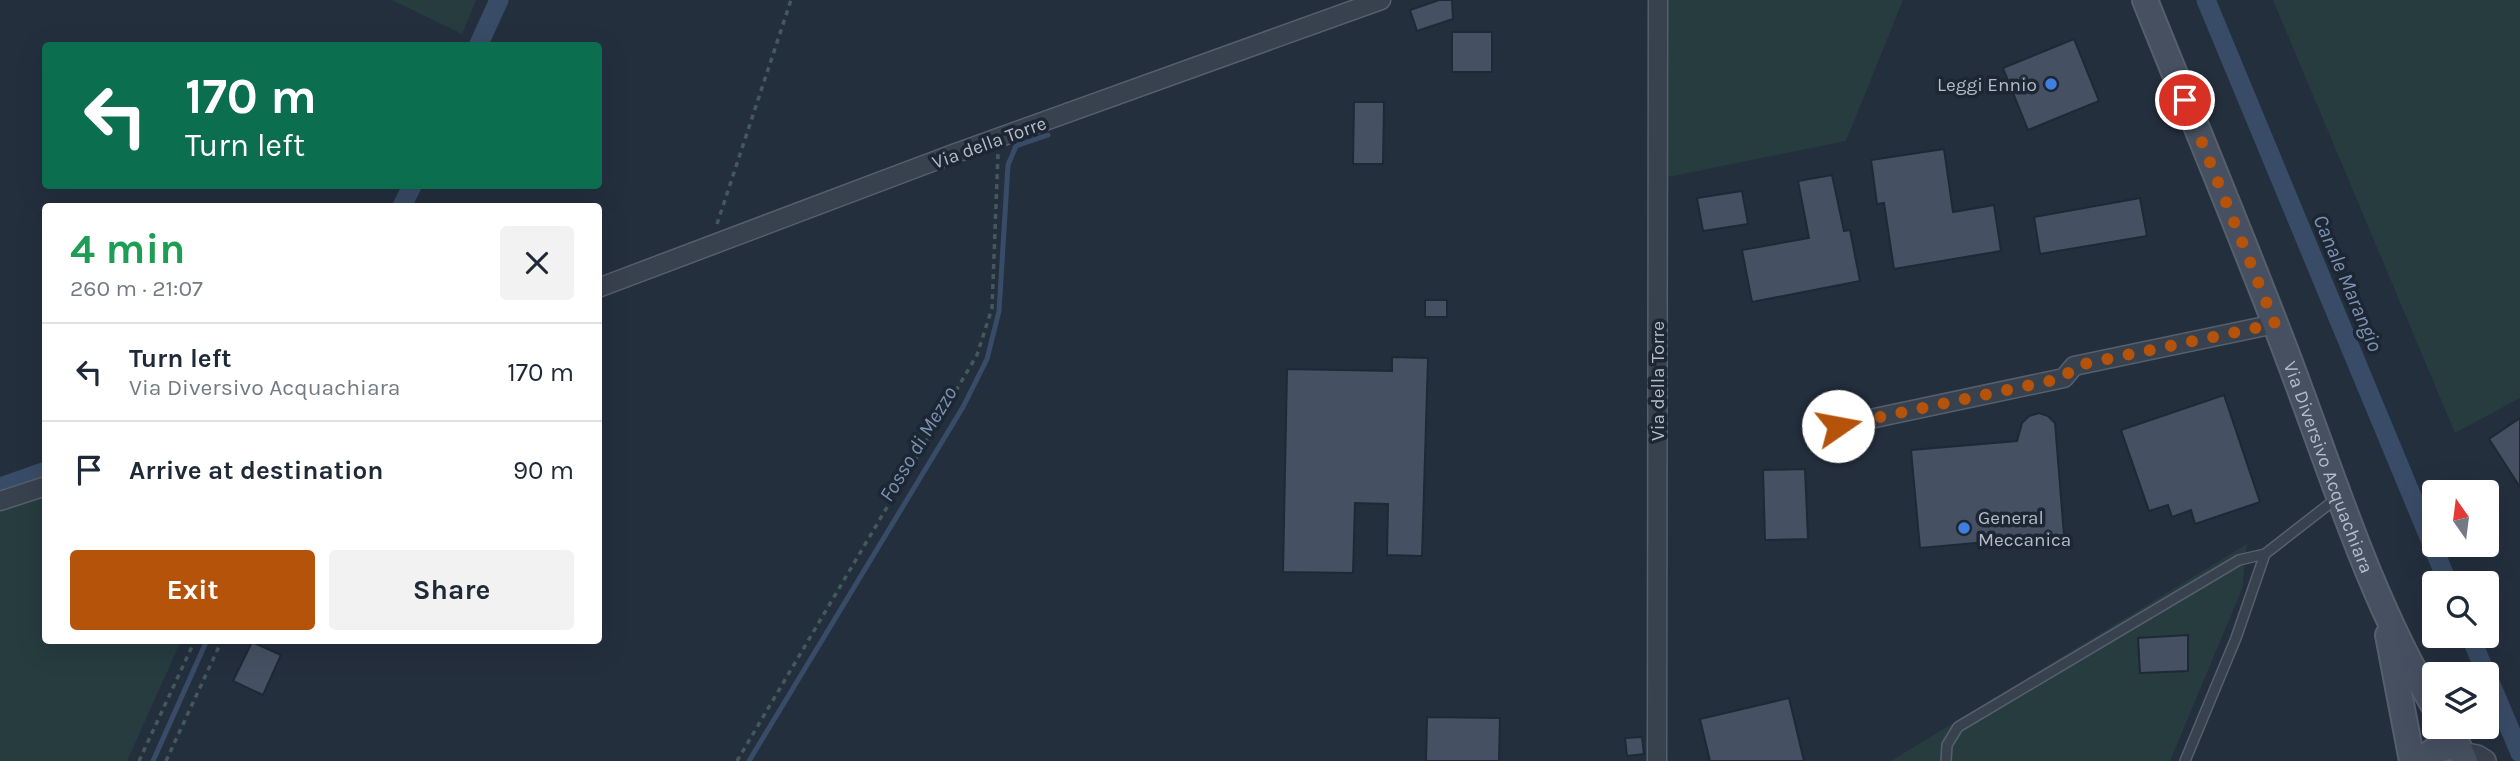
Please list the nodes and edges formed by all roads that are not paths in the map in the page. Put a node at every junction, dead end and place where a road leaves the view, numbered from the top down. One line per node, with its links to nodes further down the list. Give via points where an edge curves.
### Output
1 (1381, 0): 4 (street, Via della Torre)
2 (1658, 0): 14 (street, Via della Torre)
3 (2145, 0): 5 (main road, Via Diversivo Acquachiara)
4 (602, 287)
5 (2275, 324): 6 (street, via 2074,366 2064,378); 8 (main road, Via Diversivo Acquachiara)
6 (1838, 426)
7 (42, 487): 9 (street)
8 (2338, 497): 10 (lane); 11 (main road, Via Diversivo Acquachiara)
9 (0, 501)
10 (2264, 554): 15 (lane, via 2239,560 1958,727 1947,745); 16 (lane, via 2236,638)
11 (2384, 610): 12 (main road); 17 (main road)
12 (2422, 683)
13 (2458, 746): 18 (main road, via 2433,751); 19 (street)
14 (1657, 761)
15 (1946, 761)
16 (2185, 761)
17 (2412, 761)
18 (2420, 761)
19 (2485, 761)

